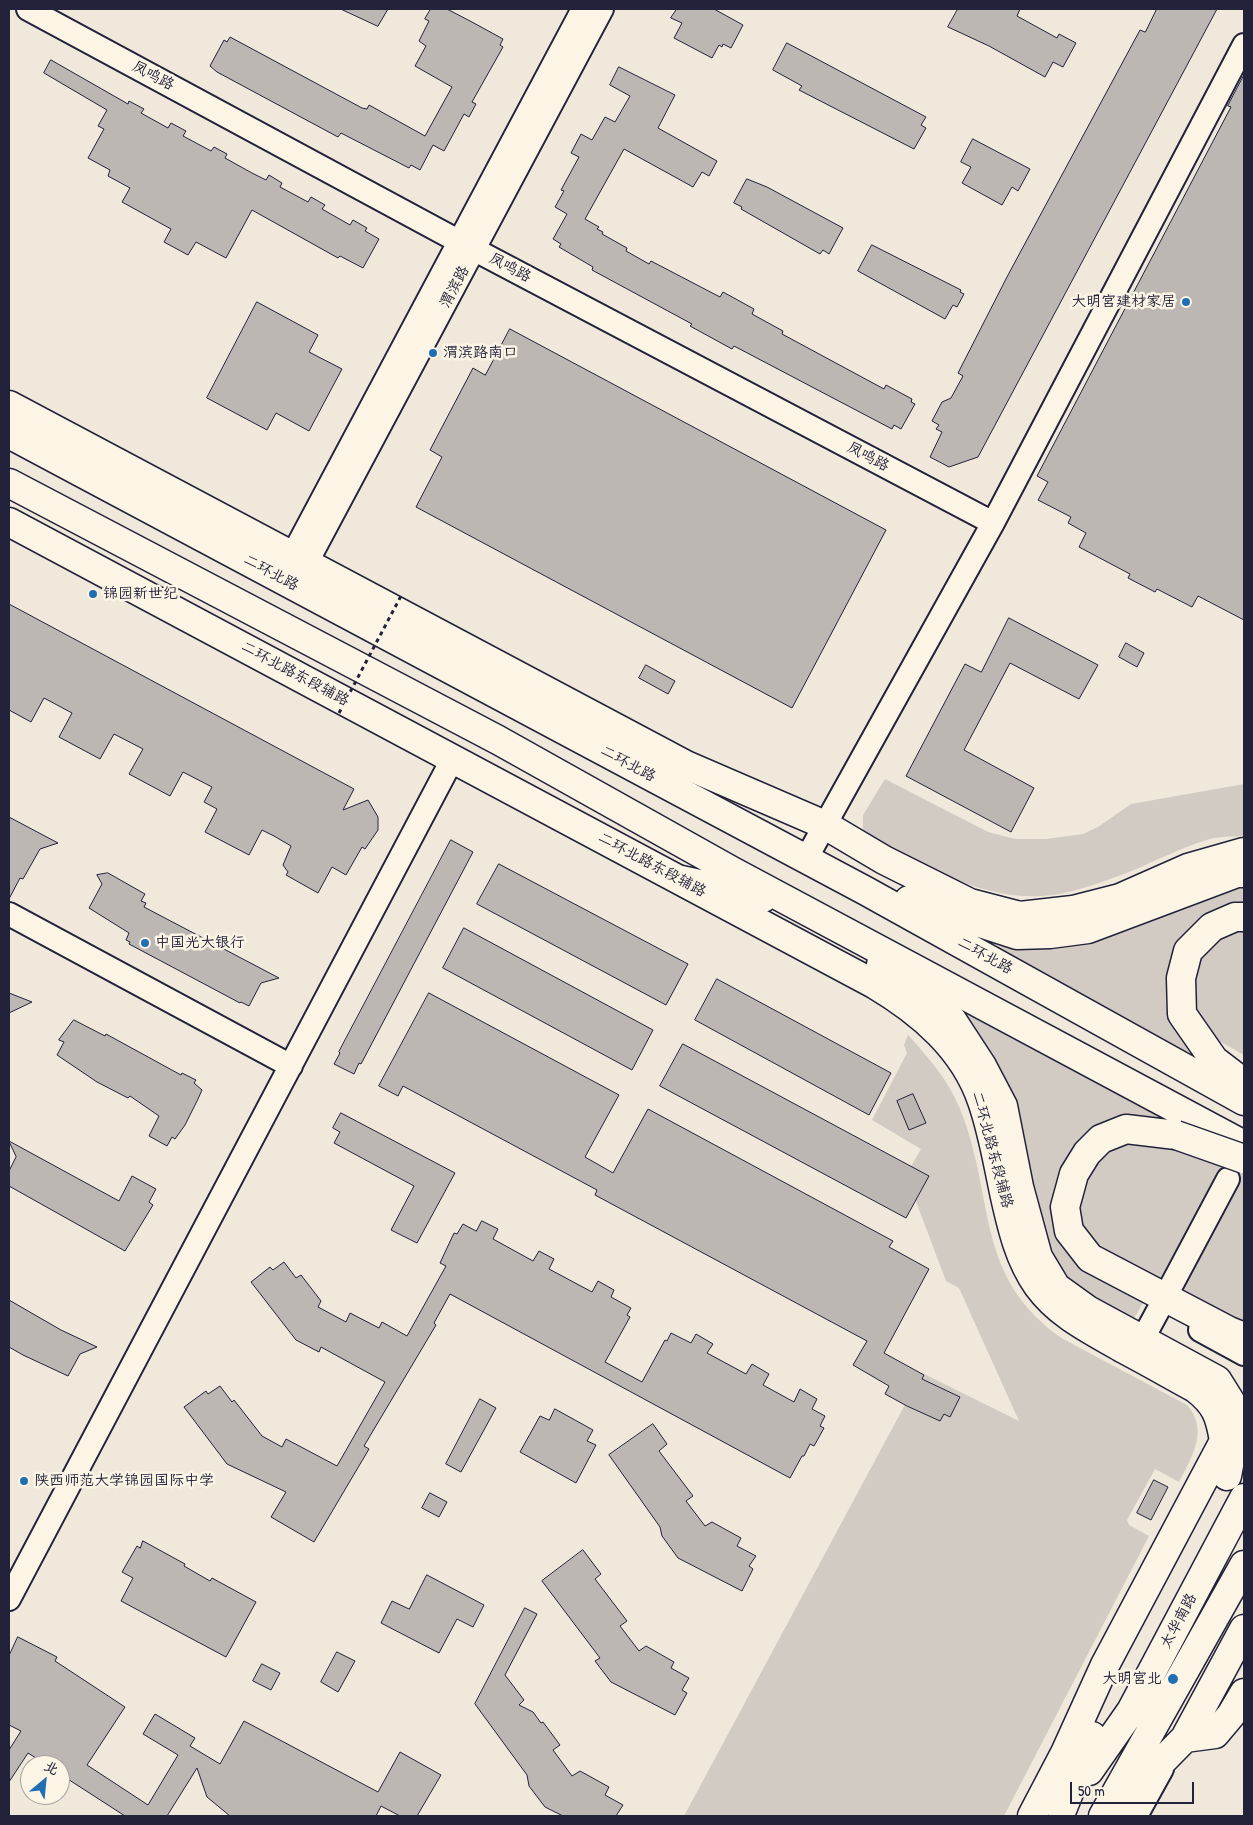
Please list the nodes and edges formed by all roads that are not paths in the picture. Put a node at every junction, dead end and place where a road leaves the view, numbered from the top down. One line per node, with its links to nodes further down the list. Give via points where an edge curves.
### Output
1 (28, 9): 5 (street, 凤鸣路)
2 (583, 9): 5 (street, 渭滨路)
3 (602, 9): 5 (street, 渭滨路)
4 (1244, 45): 10 (street)
5 (467, 246): 10 (street, 凤鸣路); 11 (street, 渭滨路)
6 (9, 405): 11 (main road)
7 (9, 434): 15 (main road, 二环北路)
8 (9, 482): 18 (main road, via 498,740)
9 (9, 522): 12 (main road, 二环北路东段辅路)
10 (993, 523): 13 (street)
11 (299, 560): 13 (main road, via 686,765)
12 (453, 758): 17 (main road, 二环北路东段辅路); 22 (street)
13 (825, 825): 14 (main road, via 884,860 970,903 1020,916 1073,910 1120,898 1188,868); 15 (street)
14 (1244, 852)
15 (816, 864): 16 (main road, via 1017,935 1088,929); 24 (main road, 二环北路)
16 (1244, 873)
17 (682, 880): 18 (main road); 29 (main road, 二环北路东段辅路, via 903,1001 949,1043 967,1069 982,1100 1015,1241 1037,1285 1056,1307 1077,1323)
18 (799, 906): 21 (main road)
19 (9, 914): 22 (street)
20 (1244, 917): 23 (main road, via 1235,917 1212,927 1188,951 1181,987 1182,1014 1214,1060)
21 (825, 920): 25 (main road); 32 (main road, via 952,1020 982,1066 1003,1106 1019,1187 1038,1257 1056,1287 1088,1310 1217,1380 1232,1404 1235,1434)
22 (291, 1066): 35 (street)
23 (1244, 1083)
24 (1244, 1101)
25 (1244, 1145)
26 (1236, 1169): 27 (street); 28 (main road, bridge, via 1176,1135 1126,1129 1101,1139 1087,1153 1074,1174 1065,1207 1068,1231 1090,1258)
27 (1163, 1301): 29 (street); 30 (street)
28 (1244, 1337)
29 (1140, 1345): 40 (main road, 二环北路东段辅路, via 1210,1400 1221,1420 1224,1441 1105,1666 1066,1753)
30 (1244, 1354)
31 (1244, 1444): 32 (main road)
32 (1228, 1476): 39 (main road, via 1112,1683)
33 (1244, 1498): 39 (main road, 太华南路, via 1131,1711)
34 (1244, 1565): 41 (main road, 太华南路)
35 (9, 1599)
36 (1244, 1629): 38 (main road)
37 (1244, 1693): 38 (main road, via 1215,1734)
38 (1177, 1746): 42 (main road); 43 (street)
39 (1061, 1813)
40 (1032, 1816)
41 (1103, 1816)
42 (1108, 1816)
43 (1136, 1816)

